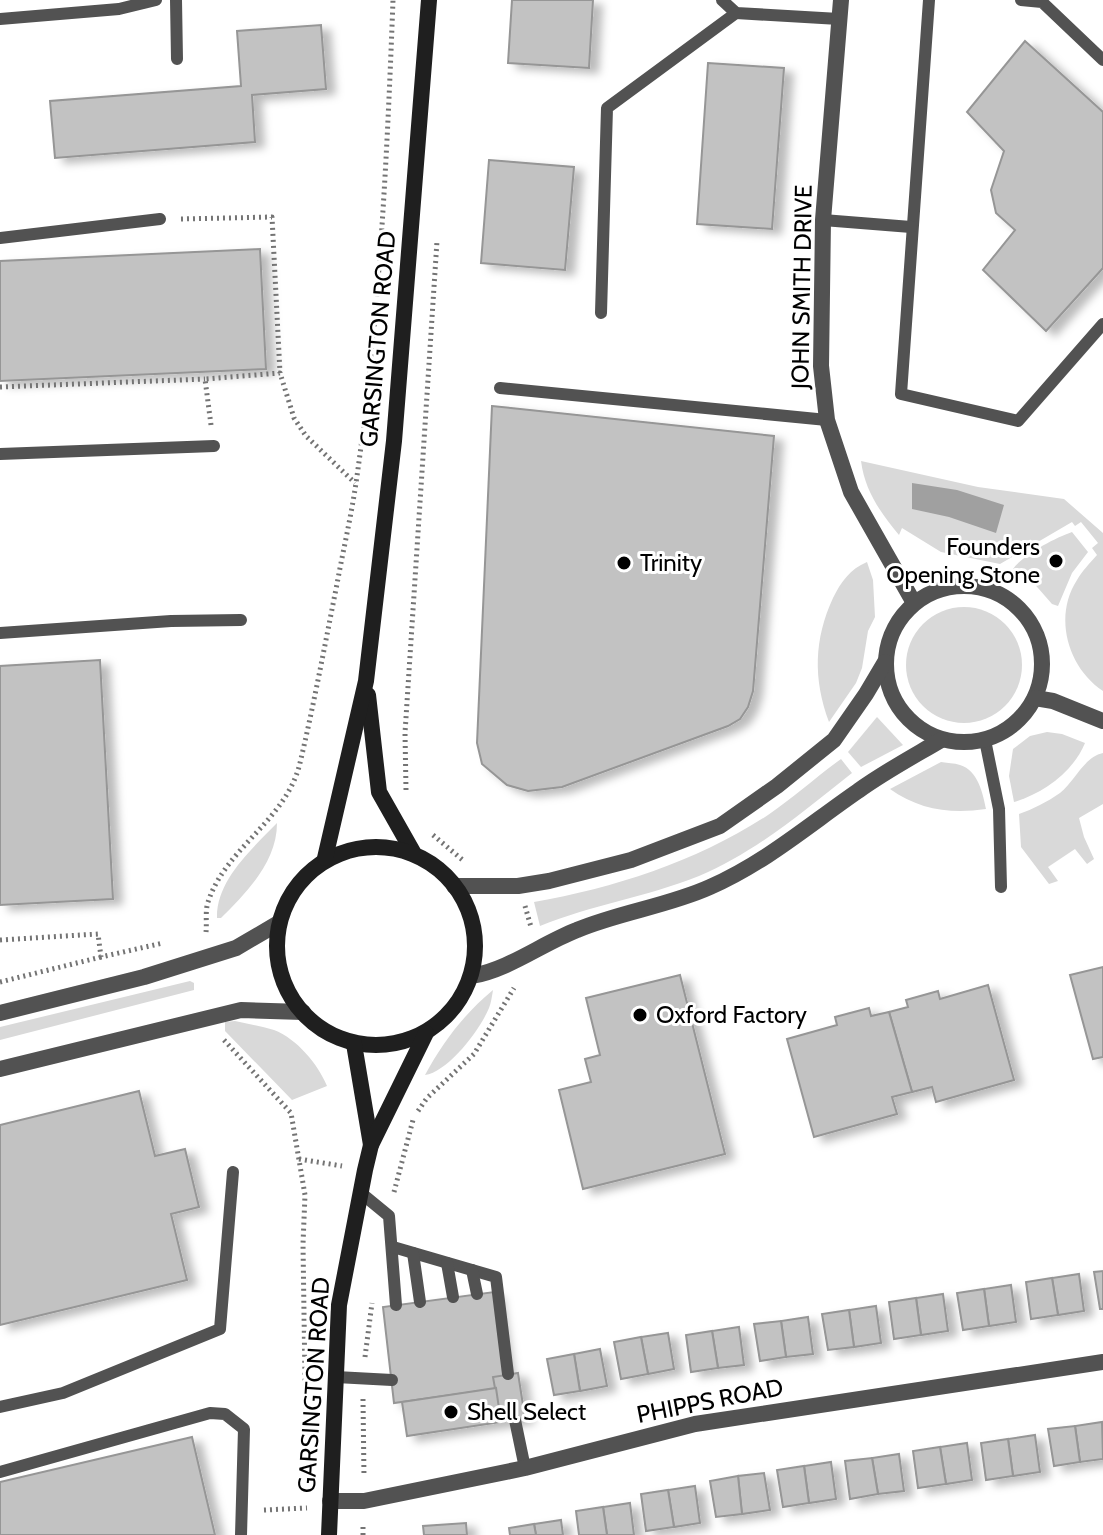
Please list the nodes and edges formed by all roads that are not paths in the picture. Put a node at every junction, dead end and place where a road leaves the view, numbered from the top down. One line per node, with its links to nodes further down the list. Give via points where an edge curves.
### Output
1 (156, 0): 9 (lane, via 119,9)
2 (176, 0): 11 (lane)
3 (429, 0): 27 (main road, GARSINGTON ROAD, via 394,441)
4 (722, 0): 8 (lane)
5 (841, 0): 10 (street, JOHN SMITH DRIVE)
6 (929, 0): 15 (lane)
7 (1021, 0): 12 (lane, via 1042,2)
8 (736, 13): 10 (lane); 17 (lane, via 607,108)
9 (0, 19)
10 (839, 19): 14 (street, JOHN SMITH DRIVE)
11 (177, 59)
12 (1103, 60)
13 (160, 219): 16 (lane)
14 (823, 220): 15 (lane); 20 (street, JOHN SMITH DRIVE, via 821,366)
15 (911, 227): 18 (lane, via 901,394 1018,421)
16 (0, 238)
17 (601, 313)
18 (1103, 324)
19 (500, 388): 20 (lane)
20 (827, 420): 23 (street, JOHN SMITH DRIVE, via 851,492)
21 (214, 446): 22 (lane)
22 (0, 454)
23 (914, 603): 26 (street, via 891,633); 28 (street, via 949,586 967,585 988,588 1010,600 1036,636 1042,659)
24 (241, 620): 25 (lane)
25 (0, 633)
26 (885, 662): 30 (street, via 888,686 904,715); 34 (street, via 834,740 720,826 631,860 518,886)
27 (366, 681): 32 (main road, via 379,792); 33 (main road)
28 (1035, 698): 29 (street); 31 (street, via 1013,725)
29 (1103, 721)
30 (941, 740): 31 (street); 37 (street, via 764,858 710,887 587,926 494,972)
31 (985, 740): 35 (lane, via 999,809)
32 (413, 852): 33 (main road, via 375,845); 34 (main road, via 440,868)
33 (325, 858): 36 (main road, via 297,883)
34 (454, 886): 37 (main road, via 476,935)
35 (1001, 887)
36 (277, 924): 38 (main road, via 277,966 292,1002); 39 (street, via 236,948)
37 (472, 976): 40 (main road, via 452,1011)
38 (303, 1012): 41 (main road, via 323,1032); 42 (street, via 241,1010)
39 (0, 1013)
40 (426, 1033): 41 (main road, via 391,1045); 43 (main road, GARSINGTON ROAD)
41 (354, 1044): 43 (main road, GARSINGTON ROAD)
42 (0, 1069)
43 (371, 1145): 45 (main road, GARSINGTON ROAD)
44 (233, 1172): 58 (lane, via 220,1329 63,1393)
45 (361, 1193): 46 (lane, via 389,1216); 56 (main road, GARSINGTON ROAD, via 339,1305)
46 (393, 1247): 47 (lane); 53 (lane)
47 (413, 1253): 48 (lane); 52 (lane)
48 (447, 1263): 49 (lane); 51 (lane)
49 (472, 1270): 50 (lane); 55 (lane, via 496,1277)
50 (477, 1294)
51 (453, 1297)
52 (420, 1302)
53 (396, 1305)
54 (1103, 1362): 60 (street, PHIPPS ROAD, via 695,1424)
55 (508, 1374)
56 (336, 1377): 57 (lane); 62 (main road, GARSINGTON ROAD)
57 (392, 1380)
58 (0, 1407)
59 (515, 1420): 60 (lane)
60 (525, 1468): 62 (street, PHIPPS ROAD, via 364,1501)
61 (0, 1472): 63 (lane, via 210,1413 225,1414 244,1429)
62 (330, 1501): 64 (main road, GARSINGTON ROAD)
63 (241, 1535)
64 (329, 1535)

